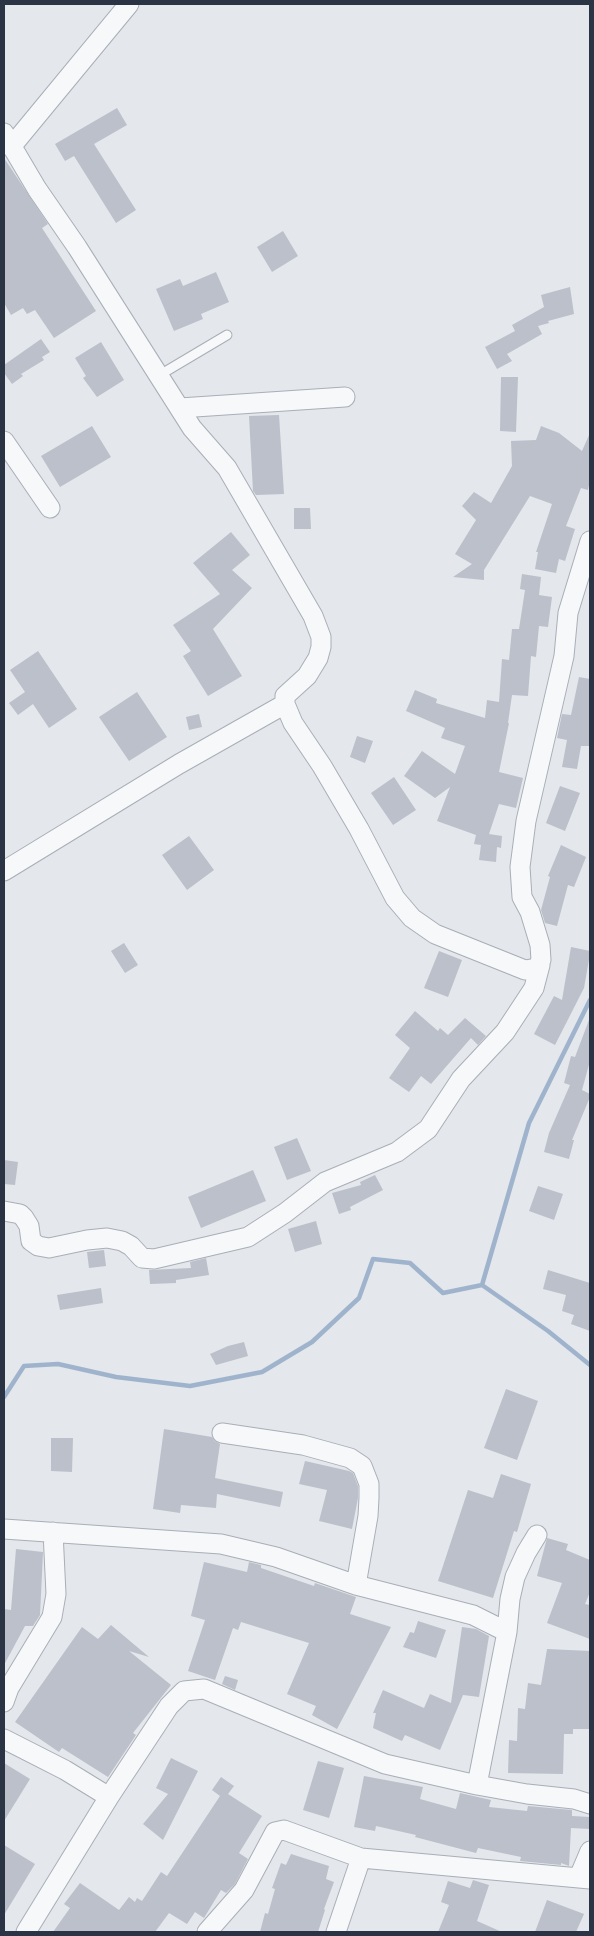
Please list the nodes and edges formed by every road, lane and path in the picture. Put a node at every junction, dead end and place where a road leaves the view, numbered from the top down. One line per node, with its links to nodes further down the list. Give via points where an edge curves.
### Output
1 (129, 4): 2 (street)
2 (8, 140): 4 (street)
3 (227, 335): 4 (lane)
4 (158, 376): 6 (street)
5 (345, 397): 6 (street)
6 (180, 408): 10 (street, via 192,428 227,468 318,628 321,647 318,658 307,676 285,696)
7 (4, 441): 8 (street)
8 (50, 508)
9 (590, 541): 12 (street, via 568,613 564,656 526,822 520,867 522,897 540,945)
10 (285, 704): 11 (street, via 179,764); 12 (street, via 396,898 412,918 435,934 525,970)
11 (4, 871)
12 (540, 965): 13 (street, via 534,988 505,1032 460,1079 428,1129 397,1152 326,1182 248,1237 154,1259 142,1258 131,1246 107,1238 49,1248 38,1246 31,1241 24,1218)
13 (4, 1211)
14 (222, 1433): 18 (street, via 303,1445 350,1458 362,1466 369,1484 369,1498)
15 (4, 1529): 16 (street)
16 (53, 1532): 18 (street, via 221,1544 276,1557); 20 (street, via 56,1594 52,1617 9,1688)
17 (538, 1535): 19 (street, via 515,1577)
18 (356, 1585): 19 (street, via 474,1615)
19 (507, 1632): 22 (street)
20 (4, 1702)
21 (4, 1740): 23 (street, via 65,1770)
22 (477, 1784): 23 (street, via 385,1764 204,1689 184,1691 169,1706); 24 (street)
23 (108, 1797): 28 (street)
24 (590, 1804)
25 (590, 1851): 27 (street)
26 (361, 1858): 27 (street); 29 (street, via 284,1830 275,1832 244,1890); 30 (street)
27 (584, 1878)
28 (26, 1932)
29 (207, 1932)
30 (336, 1932)

